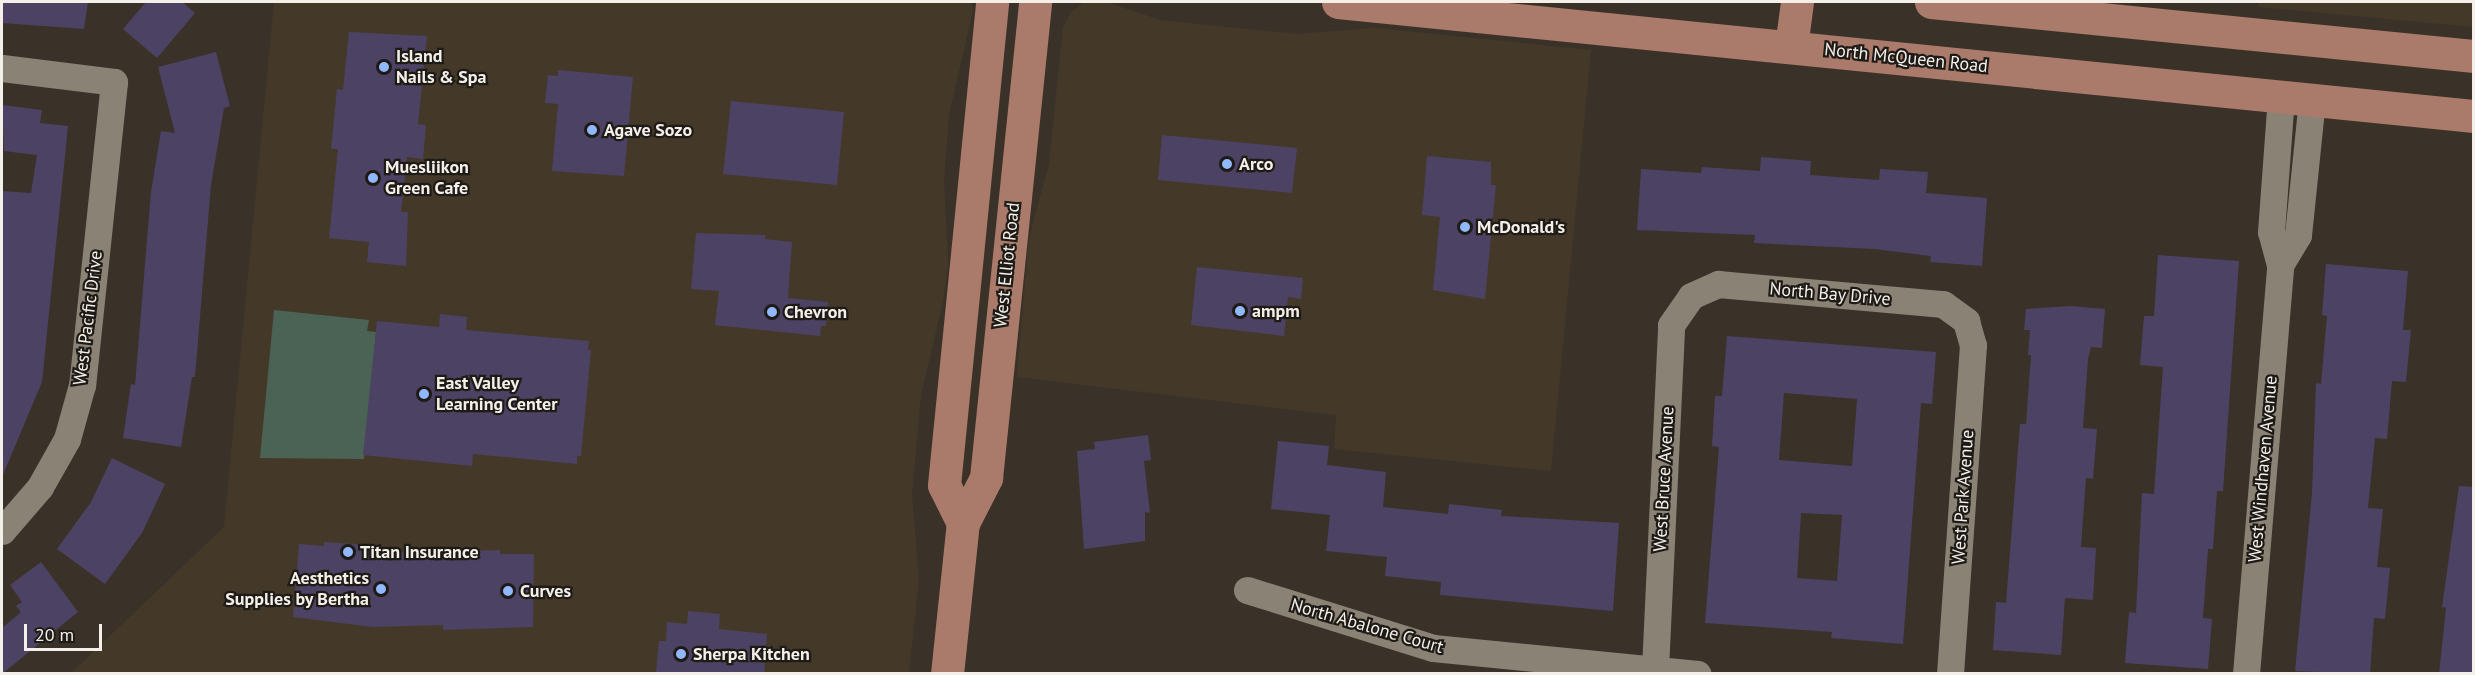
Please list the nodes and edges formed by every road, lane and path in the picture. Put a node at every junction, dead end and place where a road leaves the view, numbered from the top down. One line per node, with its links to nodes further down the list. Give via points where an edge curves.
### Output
1 (992, 2): 16 (main road, via 944,485)
2 (1035, 2): 16 (main road, West Elliot Road, via 986,478)
3 (1338, 2): 6 (main road, North McQueen Road)
4 (1797, 2): 6 (main road)
5 (1931, 2): 7 (main road)
6 (1791, 46): 9 (main road, North McQueen Road)
7 (2474, 56)
8 (2, 68): 17 (street, West Pacific Drive, via 114,82 82,385 67,439 40,487)
9 (2296, 97): 10 (main road, North McQueen Road); 11 (street, West Windhaven Avenue); 12 (street, West Windhaven Avenue)
10 (2474, 116)
11 (2272, 209): 12 (street); 13 (street, West Windhaven Avenue, via 2271,232)
12 (2301, 213): 13 (street, West Windhaven Avenue, via 2298,235)
13 (2280, 265): 24 (street, West Windhaven Avenue)
14 (1691, 296): 15 (street, North Bay Drive, via 1718,284 1943,304); 20 (street, West Bruce Avenue, via 1671,325)
15 (1966, 321): 23 (street, West Park Avenue, via 1973,345)
16 (963, 523): 21 (main road, West Elliot Road)
17 (2, 531)
18 (1247, 590): 19 (street, North Abalone Court)
19 (1487, 663): 20 (street, North Abalone Court)
20 (1655, 669): 22 (street, North Abalone Court)
21 (947, 674)
22 (1698, 674)
23 (1950, 674)
24 (2247, 674)

